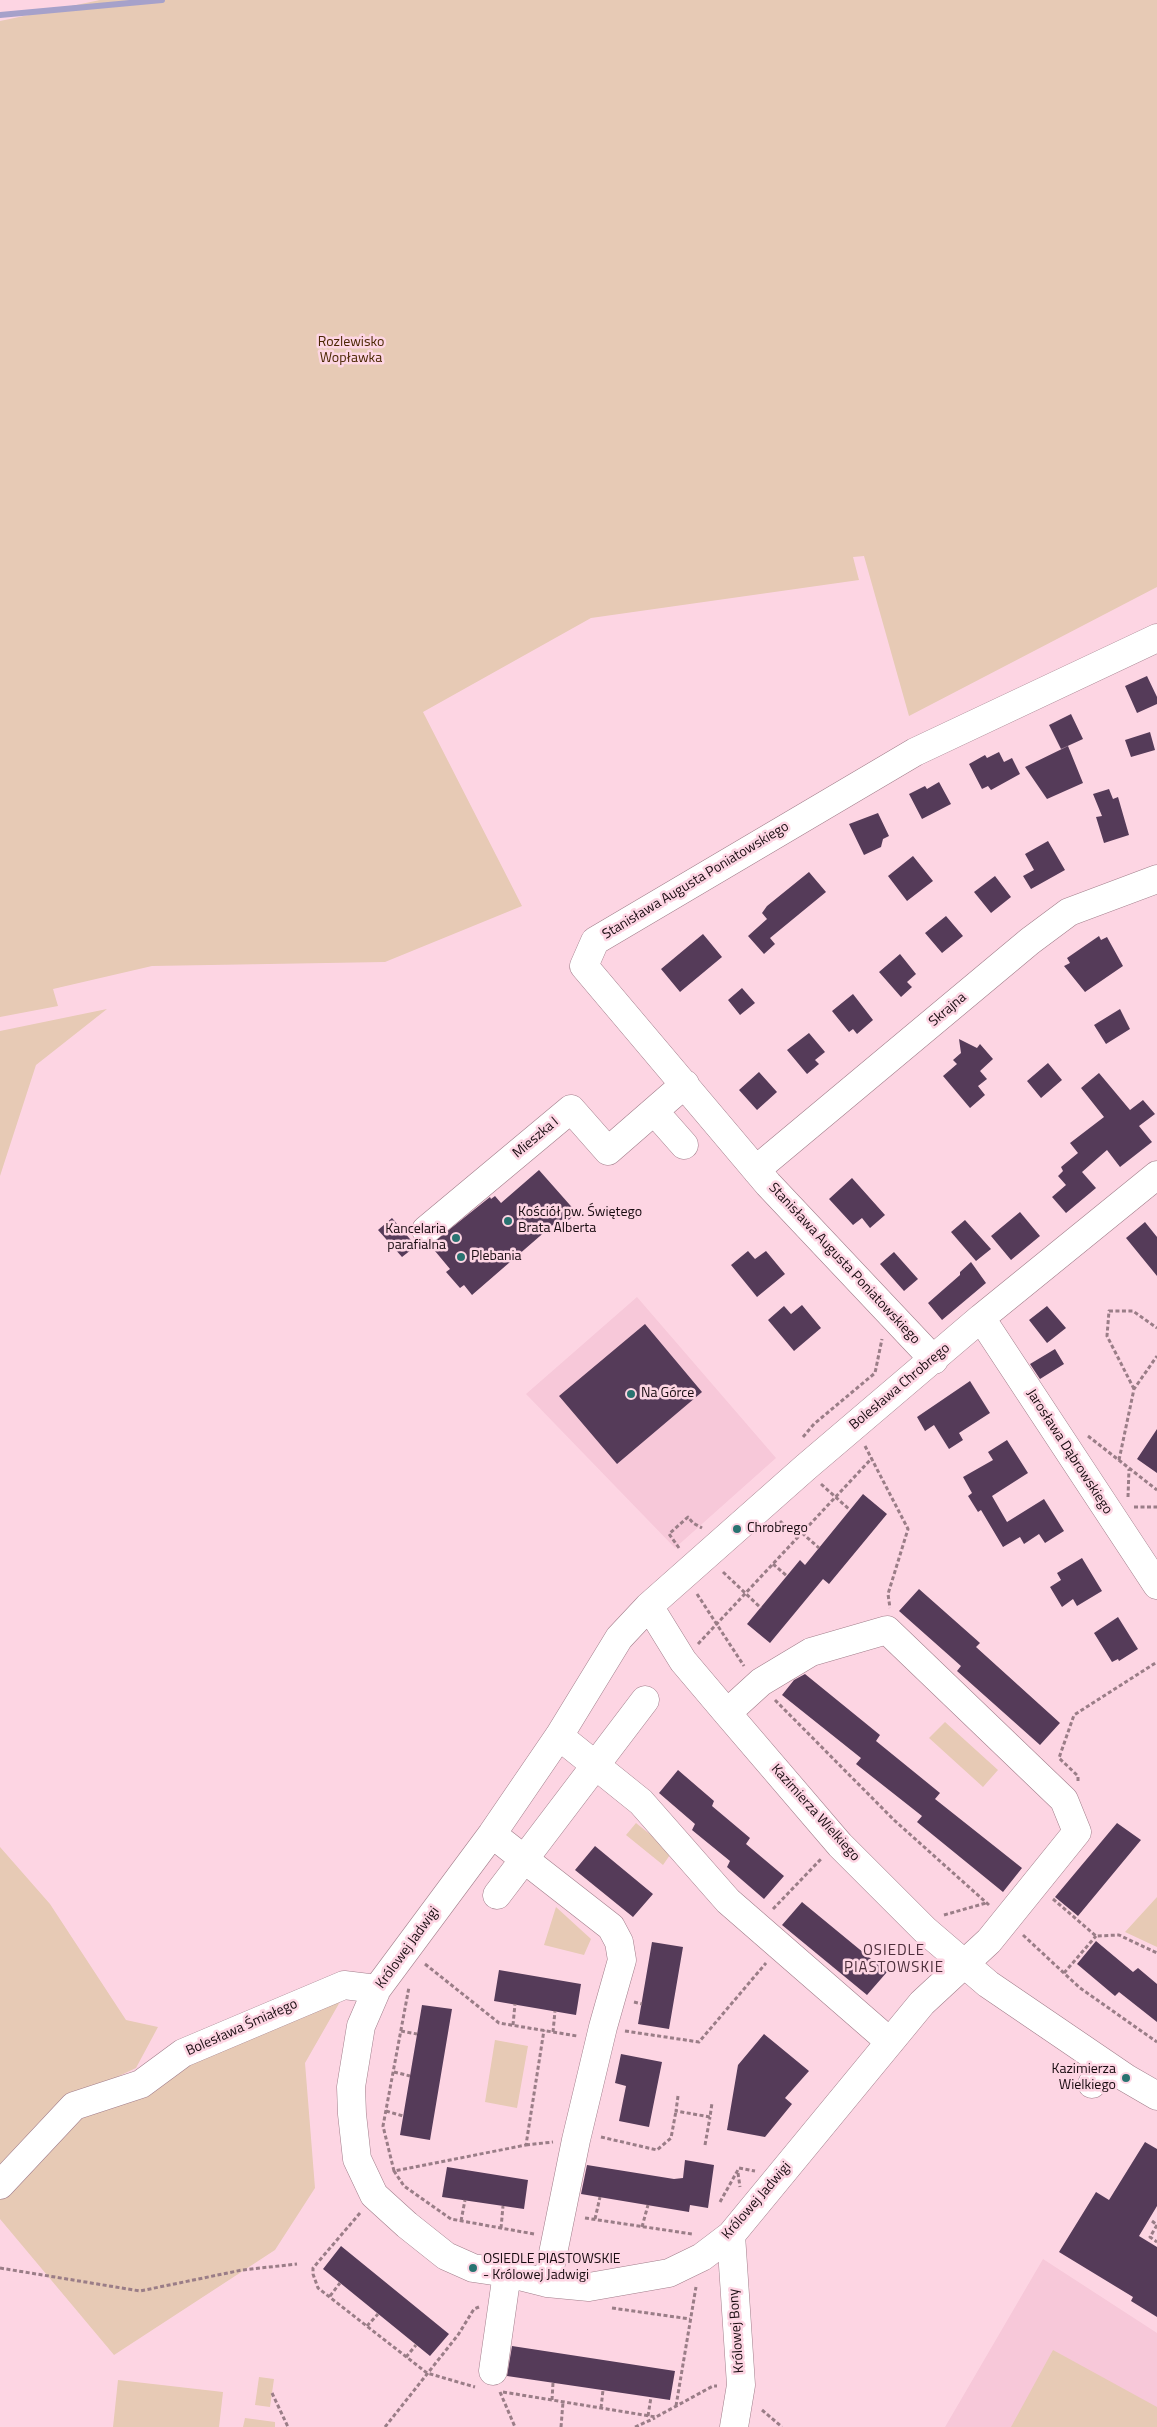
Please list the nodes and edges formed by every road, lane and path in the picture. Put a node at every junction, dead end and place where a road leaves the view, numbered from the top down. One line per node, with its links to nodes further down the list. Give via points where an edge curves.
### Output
1 (1157, 638): 3 (street, Stanisława Augusta Poniatowskiego, via 915,752 595,941 584,966)
2 (1157, 879): 6 (street, Skrajna, via 1069,912 1030,941)
3 (685, 1084): 4 (street, Mieszka I); 6 (street, Stanisława Augusta Poniatowskiego)
4 (654, 1111): 5 (street); 8 (street, Mieszka I, via 608,1151 570,1109)
5 (684, 1144)
6 (757, 1171): 13 (street, Stanisława Augusta Poniatowskiego)
7 (1157, 1175): 9 (street, Bolesława Chrobrego)
8 (426, 1230)
9 (981, 1318): 13 (street, Bolesława Chrobrego); 15 (street, Jarosława Dąbrowskiego)
10 (1157, 1328): 14 (path, via 1133,1311 1109,1311 1107,1336)
11 (883, 1335): 16 (path, via 875,1373 814,1424)
12 (1157, 1356): 14 (path)
13 (934, 1360): 16 (street, Bolesława Chrobrego)
14 (1134, 1389): 17 (path)
15 (1059, 1437): 17 (path, via 1082,1432); 31 (street, Jarosława Dąbrowskiego)
16 (802, 1455): 20 (path, via 819,1483); 26 (street, Bolesława Chrobrego)
17 (1119, 1460): 18 (path)
18 (1129, 1468): 19 (path); 21 (path)
19 (1157, 1490)
20 (836, 1497): 24 (path); 25 (path); 36 (path, via 872,1458 908,1529 888,1594 890,1618)
21 (1128, 1498)
22 (1157, 1506): 23 (path)
23 (1128, 1508)
24 (850, 1510)
25 (802, 1533): 27 (path); 28 (path)
26 (698, 1546): 26 (path, via 669,1534 688,1517); 30 (street, Bolesława Chrobrego); 32 (path)
27 (819, 1548)
28 (774, 1564): 29 (path); 32 (path)
29 (787, 1576)
30 (679, 1579): 33 (street, Bolesława Chrobrego); 35 (path, via 686,1588 694,1588)
31 (1157, 1585)
32 (746, 1593): 34 (path); 35 (path)
33 (649, 1606): 41 (street, Kazimierza Wielkiego, via 683,1661); 42 (street, Królowej Jadwigi, via 619,1638)
34 (761, 1608)
35 (717, 1624): 37 (path); 39 (path)
36 (887, 1630): 39 (street, via 811,1652); 44 (street)
37 (692, 1650)
38 (1157, 1662): 44 (path, via 1074,1715 1059,1758 1078,1776 1079,1784)
39 (759, 1684): 41 (street); 51 (path, via 894,1820)
40 (645, 1700): 43 (street)
41 (727, 1713): 57 (street, Kazimierza Wielkiego, via 840,1845)
42 (559, 1736): 43 (street); 45 (street, Królowej Jadwigi)
43 (595, 1765): 46 (street); 52 (street, via 640,1802 728,1901)
44 (1066, 1804): 48 (street, Królowej Jadwigi, via 1077,1832)
45 (492, 1834): 46 (street); 60 (street, Królowej Jadwigi)
46 (524, 1859): 49 (street); 68 (street, via 611,1927 619,1942 622,1960)
47 (821, 1859): 52 (path)
48 (1036, 1884): 51 (street, Królowej Jadwigi); 53 (path)
49 (497, 1895)
50 (940, 1916): 51 (path)
51 (1004, 1918): 57 (street, Królowej Jadwigi, via 989,1941); 58 (path)
52 (757, 1926): 69 (street)
53 (1096, 1936): 54 (path, via 1119,1935); 58 (path)
54 (1157, 1953)
55 (772, 1956): 68 (path, via 699,2042)
56 (422, 1963): 63 (path, via 499,2023)
57 (963, 1964): 69 (street, Królowej Jadwigi, via 922,2003); 74 (street, Kazimierza Wielkiego, via 1098,2074)
58 (1064, 1973): 70 (path, via 1080,1988)
59 (410, 1985): 65 (path)
60 (377, 1989): 84 (street, Bolesława Śmiałego, via 344,1985 183,2053 141,2084 74,2106); 101 (street, Królowej Jadwigi, via 361,2026 355,2059 352,2114 357,2159 374,2195 446,2256 474,2268)
61 (515, 2004): 63 (path)
62 (555, 2011): 66 (path)
63 (513, 2025): 64 (path)
64 (544, 2030): 66 (path); 82 (path, via 526,2145)
65 (401, 2031): 67 (path); 71 (path)
66 (553, 2032): 68 (path)
67 (417, 2034)
68 (601, 2034): 80 (street)
69 (890, 2042): 97 (street, Królowej Jadwigi)
70 (1157, 2042)
71 (394, 2072): 72 (path); 76 (path)
72 (410, 2076)
73 (678, 2096): 77 (path)
74 (1157, 2096)
75 (712, 2103): 79 (path)
76 (386, 2111): 78 (path); 82 (path, via 384,2126)
77 (676, 2111): 79 (path); 80 (path, via 671,2138 657,2150)
78 (403, 2116)
79 (710, 2117): 81 (path)
80 (578, 2131): 93 (street)
81 (705, 2145)
82 (394, 2171): 91 (path, via 404,2186 451,2219)
83 (738, 2172): 87 (path)
84 (0, 2185)
85 (600, 2197): 90 (path)
86 (465, 2200): 91 (path)
87 (720, 2202)
88 (648, 2205): 94 (path)
89 (503, 2206): 95 (path)
90 (596, 2220): 93 (path); 94 (path)
91 (461, 2221): 95 (path)
92 (1152, 2221): 98 (path, via 1157,2225 1150,2237)
93 (559, 2226): 95 (path); 104 (street)
94 (642, 2227): 96 (path)
95 (501, 2228)
96 (684, 2233)
97 (731, 2235): 104 (street, Królowej Jadwigi, via 702,2257 669,2273 589,2286); 127 (street, Królowej Bony, via 741,2385)
98 (1157, 2242)
99 (297, 2264): 100 (path, via 242,2270 140,2291)
100 (0, 2268)
101 (507, 2273): 104 (street, Królowej Jadwigi); 106 (street)
102 (696, 2281): 118 (path)
103 (340, 2283): 105 (path)
104 (547, 2283)
105 (329, 2296)
106 (503, 2302): 111 (street); 123 (path, via 489,2301 474,2309 458,2336)
107 (378, 2314): 108 (path)
108 (368, 2326)
109 (416, 2345): 110 (path)
110 (406, 2357)
111 (496, 2381): 124 (path)
112 (553, 2382): 116 (path)
113 (603, 2390): 119 (path)
114 (272, 2393): 122 (path)
115 (652, 2397): 120 (path)
116 (552, 2400)
117 (563, 2402): 125 (path)
118 (676, 2407)
119 (601, 2408)
120 (648, 2416)
121 (656, 2417): 126 (path)
122 (288, 2427)
123 (385, 2427)
124 (515, 2427)
125 (561, 2427)
126 (635, 2427)
127 (734, 2427)

